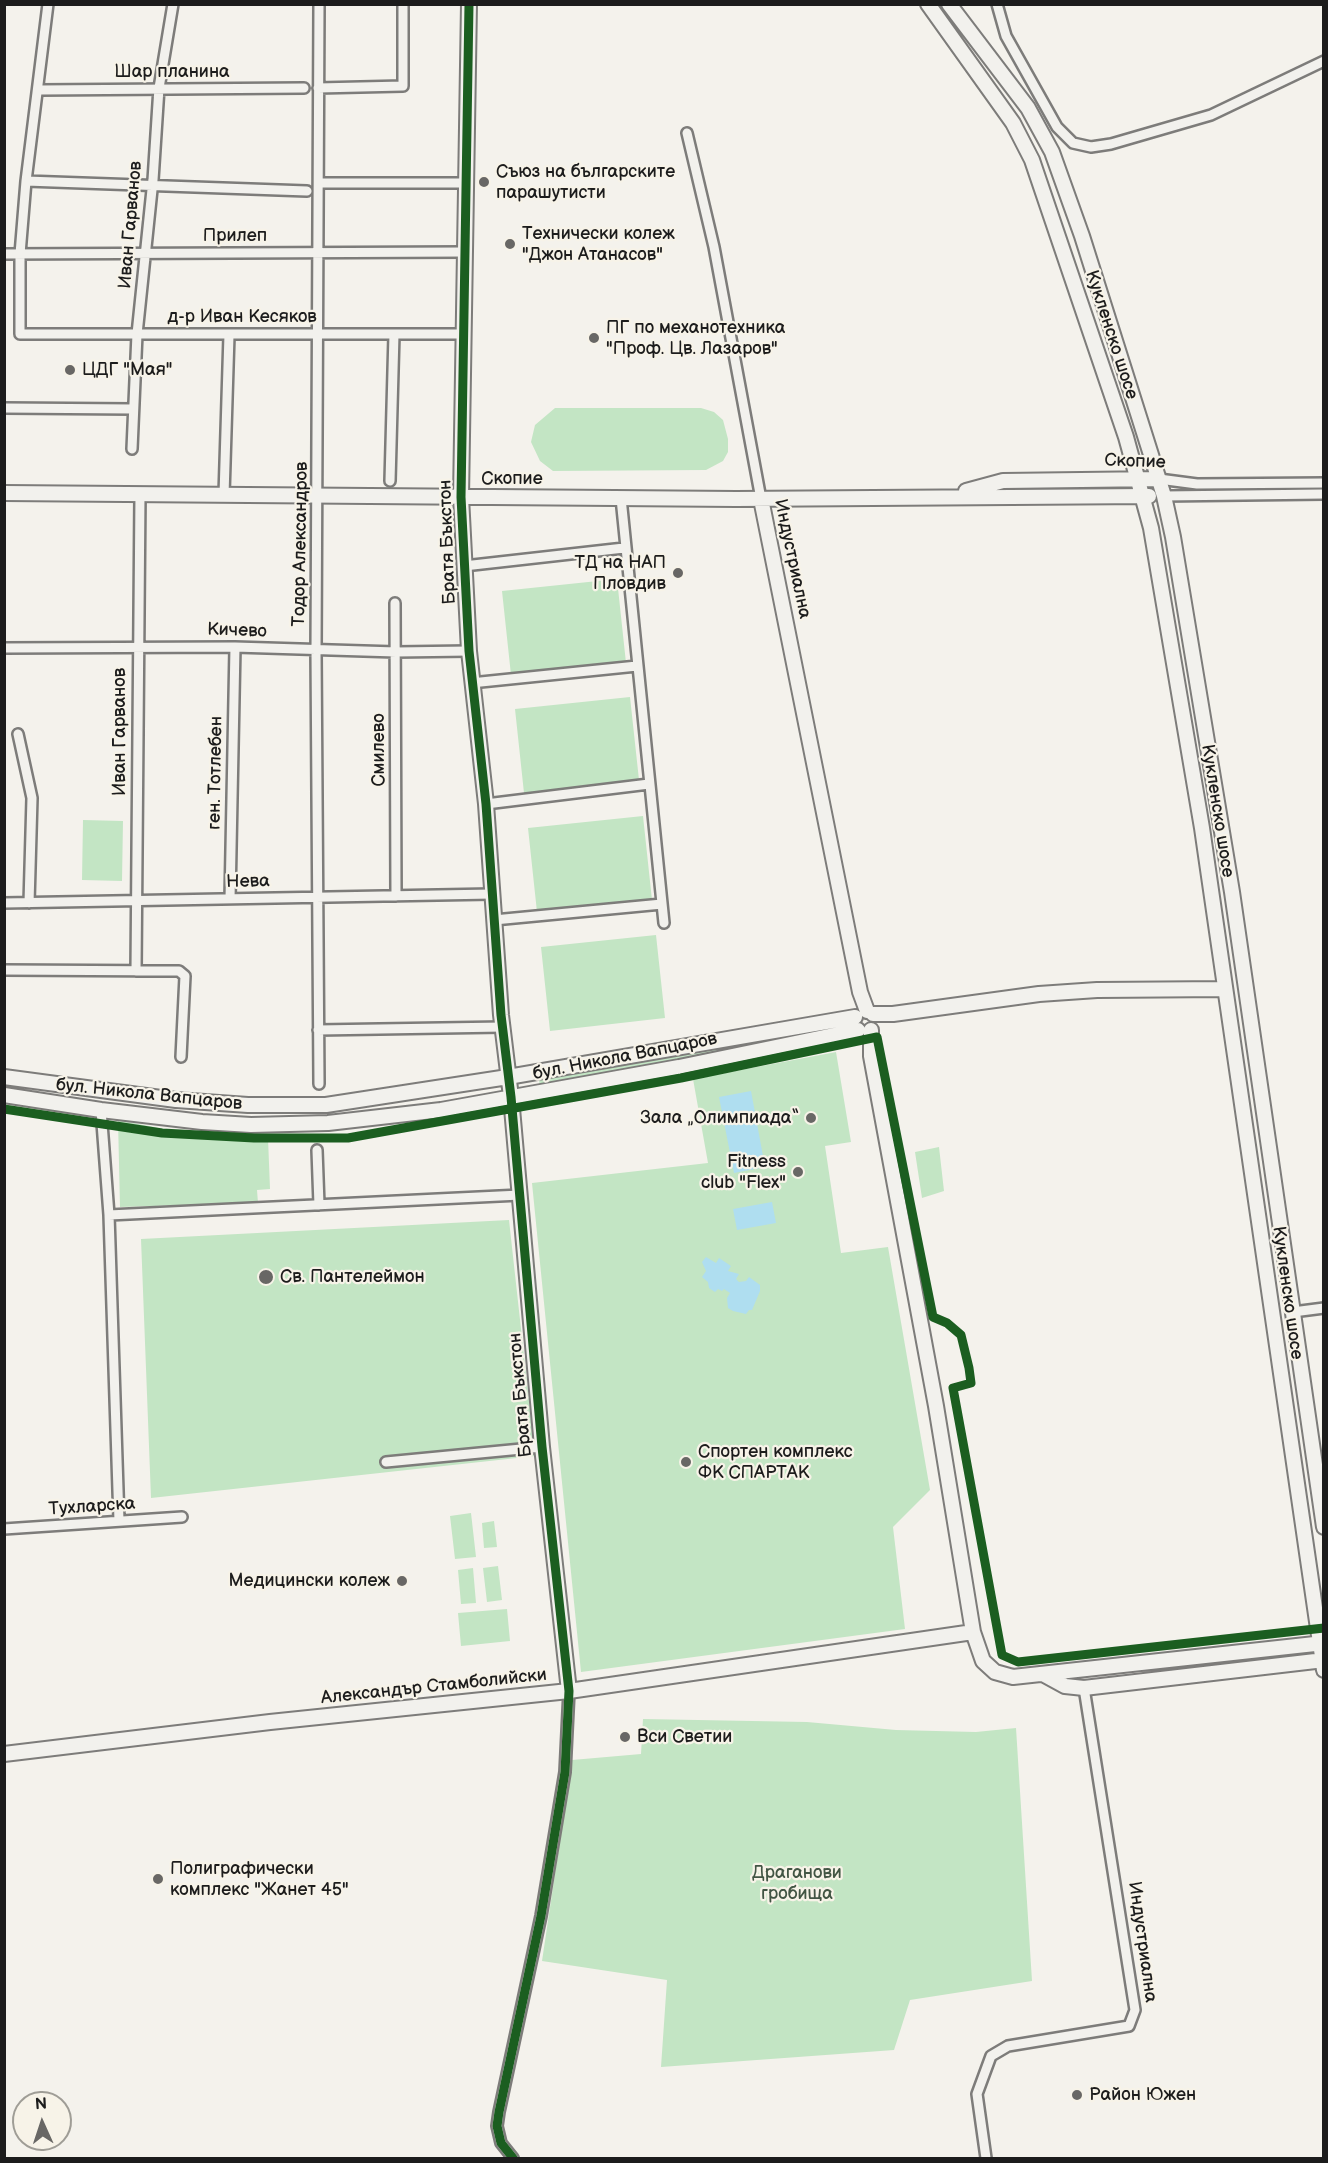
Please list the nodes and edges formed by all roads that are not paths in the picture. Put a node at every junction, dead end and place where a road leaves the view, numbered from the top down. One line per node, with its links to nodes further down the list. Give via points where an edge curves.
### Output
1 (48, 4): 13 (street)
2 (173, 4): 10 (street, Иван Гарванов)
3 (319, 4): 12 (street, Тодор Александров)
4 (403, 4): 12 (street, via 403,86)
5 (469, 4): 17 (street, Братя Бъкстон)
6 (928, 4): 33 (street, Кукленско шосе, via 1014,123 1032,160)
7 (949, 4): 34 (street, Кукленско шосе, via 1028,108 1052,152)
8 (997, 4): 9 (street, via 1006,36 1057,127 1073,143 1091,147 1211,115)
9 (1323, 61)
10 (159, 88): 11 (street, Шар планина); 13 (street, Шар планина); 18 (street, Иван Гарванов)
11 (304, 88)
12 (318, 88): 16 (street, Тодор Александров)
13 (40, 90): 15 (street)
14 (687, 133): 49 (street, Индустриална, via 714,247)
15 (26, 181): 18 (street); 24 (street)
16 (319, 183): 17 (street); 22 (street, Тодор Александров)
17 (466, 183): 21 (street, Братя Бъкстон)
18 (152, 185): 19 (street); 20 (street, Иван Гарванов)
19 (307, 191)
20 (146, 252): 22 (street, Прилеп); 24 (street, Прилеп); 26 (street, Иван Гарванов)
21 (465, 252): 22 (street, Прилеп); 28 (street, Братя Бъкстон)
22 (318, 253): 25 (street, Тодор Александров)
23 (4, 254): 24 (street, Прилеп)
24 (20, 254): 26 (street, д-р Иван Кесяков, via 20,334)
25 (318, 333): 27 (street, д-р Иван Кесяков); 29 (street, д-р Иван Кесяков); 42 (street, Тодор Александров)
26 (136, 334): 29 (street, д-р Иван Кесяков); 31 (street, Иван Гарванов)
27 (394, 334): 28 (street, д-р Иван Кесяков); 35 (street)
28 (463, 334): 47 (street, Братя Бъкстон)
29 (229, 335): 41 (street)
30 (4, 408): 31 (street)
31 (134, 409): 32 (street, Иван Гарванов)
32 (132, 449)
33 (1138, 479): 34 (street, Скопие); 43 (street, Скопие, via 1004,481); 44 (street, Кукленско шосе)
34 (1159, 479): 37 (street, Скопие, via 1197,484); 45 (street, Кукленско шосе)
35 (390, 481)
36 (1323, 483): 37 (street, Скопие)
37 (1291, 484): 46 (street)
38 (4, 493): 39 (street, Скопие)
39 (140, 494): 41 (street, Скопие); 53 (street, Иван Гарванов)
40 (1323, 494): 46 (street)
41 (224, 495): 42 (street, Скопие)
42 (318, 496): 47 (street, Скопие); 56 (street, Тодор Александров)
43 (947, 496): 44 (street, Скопие); 49 (street, Скопие)
44 (1143, 496): 45 (street, Скопие); 76 (street, Кукленско шосе, via 1202,828)
45 (1164, 496): 46 (street); 92 (street, Кукленско шосе, via 1232,892)
46 (1290, 496)
47 (461, 497): 48 (street, Скопие); 51 (street, Братя Бъкстон)
48 (621, 498): 49 (street, Скопие); 50 (street)
49 (761, 499): 77 (street, Индустриална)
50 (624, 548): 51 (street); 59 (street)
51 (464, 566): 57 (street, Братя Бъкстон)
52 (395, 603): 58 (street, Смилево)
53 (138, 646): 54 (street, Кичево); 55 (street, Кичево); 68 (street, Иван Гарванов)
54 (235, 647): 56 (street, Кичево); 67 (street, ген. Тотлебен)
55 (4, 648)
56 (316, 651): 58 (street, Кичево); 66 (street, Тодор Александров)
57 (469, 651): 58 (street, Кичево); 60 (street, Братя Бъкстон)
58 (396, 652): 65 (street, Смилево)
59 (637, 666): 60 (street); 62 (street)
60 (471, 683): 63 (street, Братя Бъкстон)
61 (18, 734): 70 (street, via 32,798)
62 (649, 784): 63 (street); 71 (street)
63 (486, 804): 64 (street, Братя Бъкстон)
64 (492, 894): 65 (street, Нева); 72 (street, Братя Бъкстон)
65 (396, 896): 66 (street, Нева)
66 (316, 897): 67 (street, Нева); 79 (street, Тодор Александров)
67 (230, 899): 68 (street, Нева)
68 (135, 901): 70 (street, Нева); 75 (street, Иван Гарванов)
69 (4, 903): 70 (street, Нева)
70 (29, 903)
71 (662, 904): 72 (street); 73 (street)
72 (494, 920): 78 (street, Братя Бъкстон)
73 (664, 923)
74 (4, 970): 75 (street)
75 (136, 971): 80 (street, via 179,971 185,976)
76 (1225, 989): 77 (street, бул. Никола Вапцаров, via 1039,994); 101 (street, Кукленско шосе)
77 (865, 1021): 82 (street, бул. Никола Вапцаров); 85 (street, бул. Никола Вапцаров, via 679,1067); 100 (street, Индустриална)
78 (503, 1028): 79 (street); 82 (street, Братя Бъкстон)
79 (318, 1030): 83 (street, Тодор Александров)
80 (181, 1057)
81 (4, 1077): 82 (street, бул. Никола Вапцаров, via 176,1100 305,1105 352,1102)
82 (508, 1077): 85 (street, Братя Бъкстон)
83 (319, 1084)
84 (4, 1095): 86 (street, бул. Никола Вапцаров)
85 (511, 1097): 86 (street, бул. Никола Вапцаров, via 374,1119 296,1124 202,1122); 88 (street, Братя Бъкстон)
86 (101, 1110): 90 (street)
87 (317, 1150): 89 (street)
88 (520, 1195): 89 (street); 93 (street, Братя Бъкстон)
89 (319, 1205): 90 (street)
90 (109, 1215): 97 (street)
91 (1323, 1308): 92 (street)
92 (1293, 1312): 94 (street, Кукленско шосе)
93 (542, 1447): 95 (street); 105 (street, Братя Бъкстон)
94 (1318, 1452): 98 (street, Кукленско шосе)
95 (386, 1462)
96 (182, 1517): 97 (street, Тухларска)
97 (119, 1521): 99 (street, Тухларска)
98 (1323, 1527)
99 (4, 1529)
100 (973, 1632): 103 (street, Индустриална, via 983,1661 995,1671 1013,1677); 105 (street, Александър Стамболийски)
101 (1321, 1643): 102 (street, Кукленско шосе); 103 (street, Индустриална)
102 (1323, 1663): 104 (street, Индустриална)
103 (1042, 1674): 104 (street, Индустриална, via 1065,1686)
104 (1084, 1688): 108 (street, Индустриална, via 1135,2010 1129,2026 1008,2046 991,2056 977,2094)
105 (569, 1691): 106 (street, Александър Стамболийски); 107 (street, via 565,1772 541,1916 497,2126 501,2143)
106 (4, 1754)
107 (513, 2158)
108 (986, 2158)

